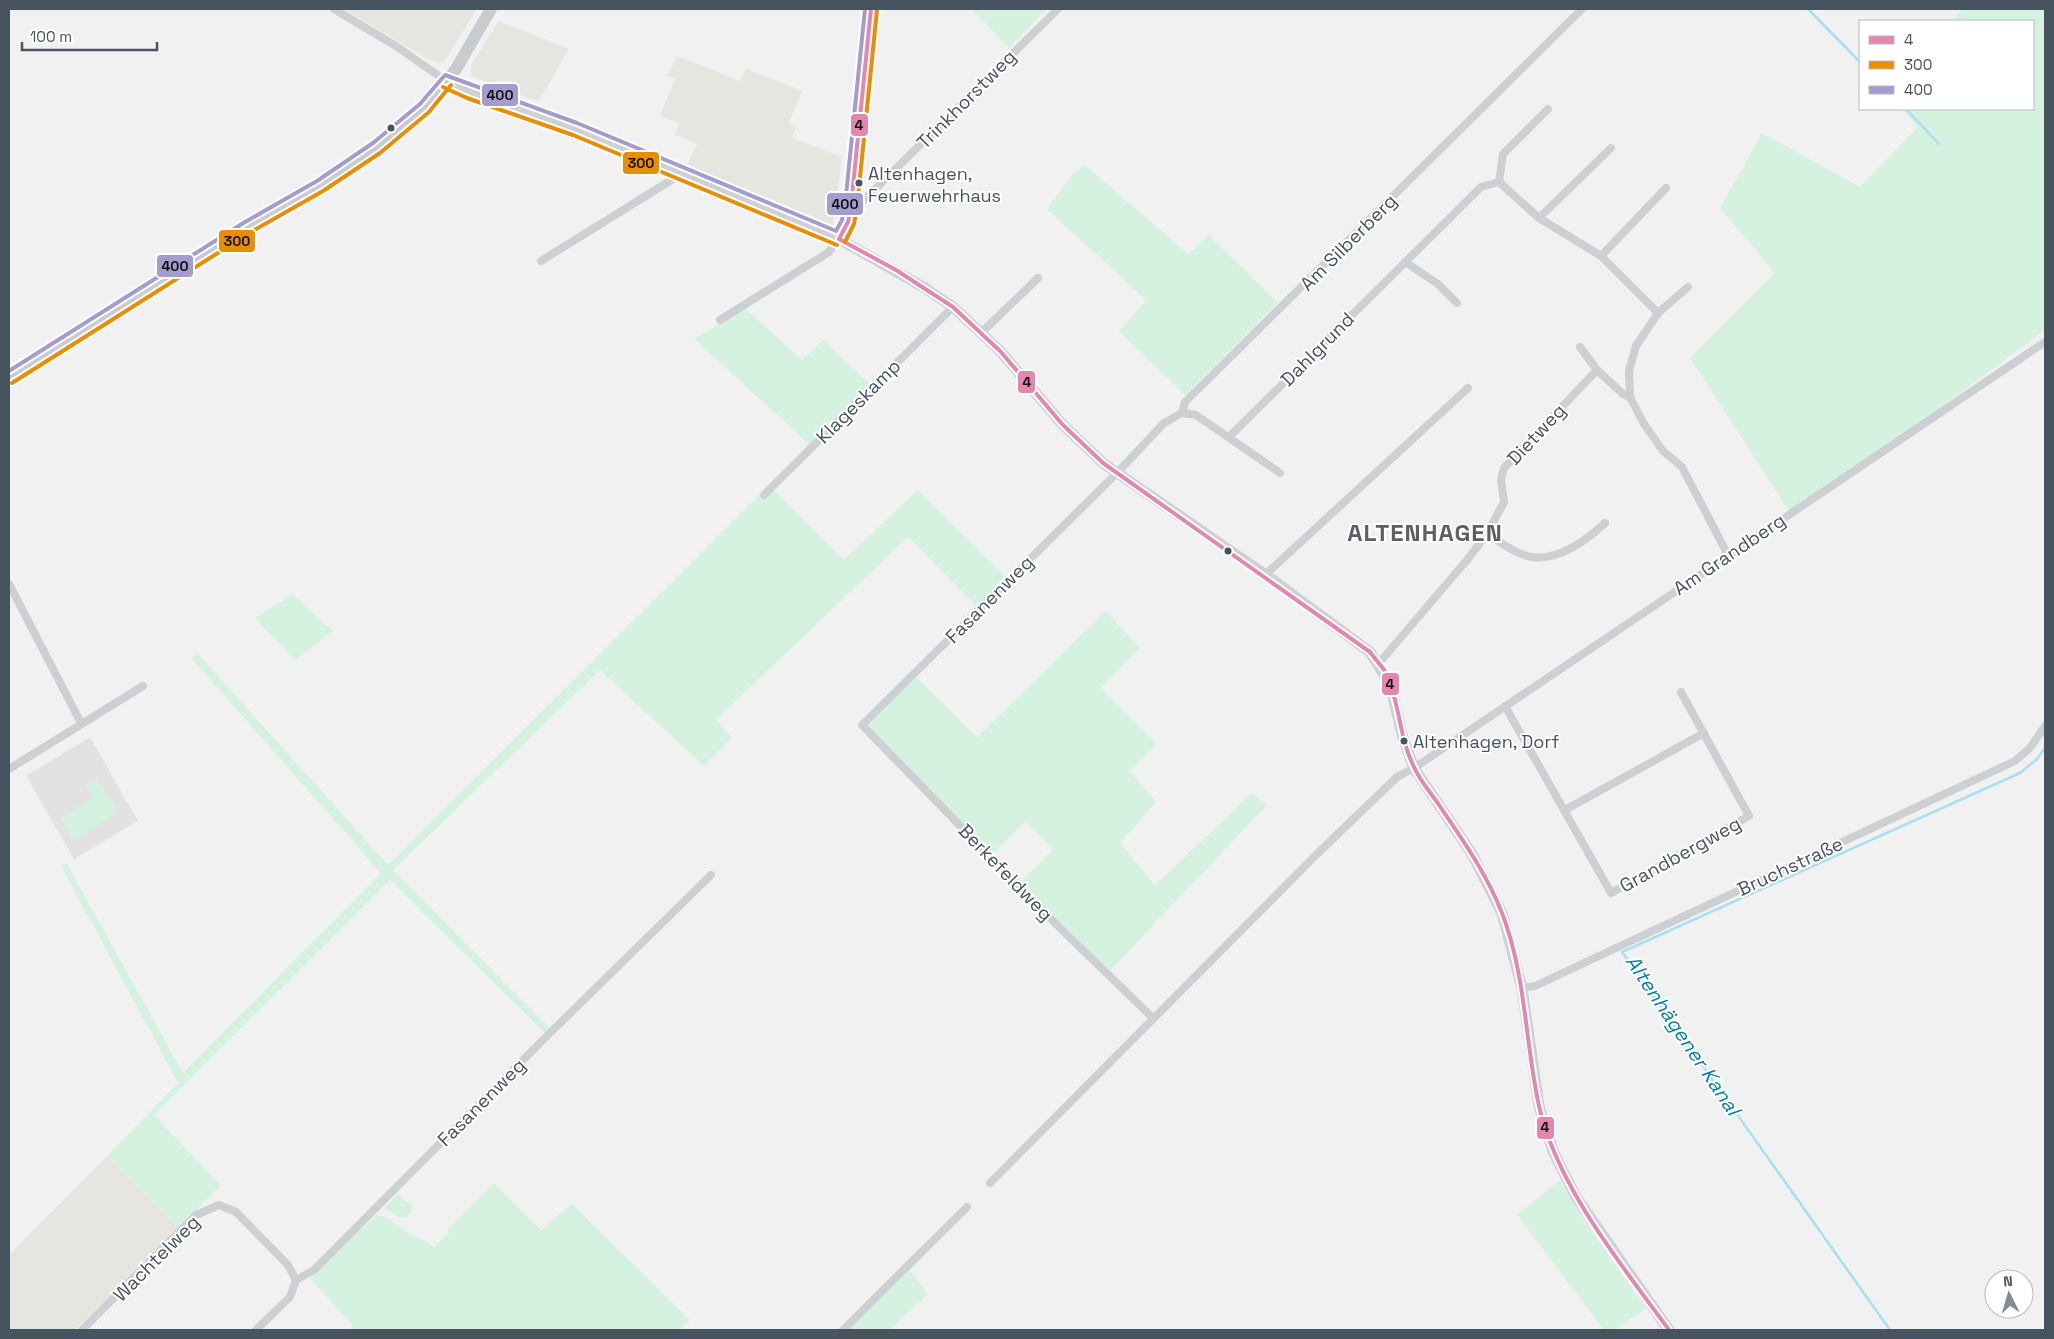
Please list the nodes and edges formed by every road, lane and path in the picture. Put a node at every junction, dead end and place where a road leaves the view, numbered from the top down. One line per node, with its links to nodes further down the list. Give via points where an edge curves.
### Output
1 (334, 9): 6 (street)
2 (490, 9): 6 (main road)
3 (871, 9): 12 (street)
4 (1058, 9): 12 (street, Trinkhorstweg, via 861,203)
5 (1582, 9): 31 (street, Am Silberberg, via 1185,402)
6 (446, 81): 9 (street); 28 (main road, via 425,108 377,148)
7 (1548, 109): 10 (street, via 1503,154)
8 (1611, 148): 13 (street)
9 (676, 171): 14 (street); 16 (street, via 673,179)
10 (1500, 182): 13 (street); 17 (street, Dahlgrund, via 1481,187)
11 (1666, 188): 15 (street)
12 (850, 206): 14 (street, via 848,222)
13 (1539, 218): 15 (street)
14 (839, 239): 21 (street, via 896,270); 23 (street, via 829,252)
15 (1601, 256): 22 (street)
16 (540, 261)
17 (1405, 262): 20 (street, via 1438,284); 32 (street, Dahlgrund)
18 (1038, 278): 24 (street)
19 (1688, 287): 22 (street)
20 (1457, 303)
21 (953, 308): 24 (street); 35 (street, Klageskamp)
22 (1658, 313): 30 (street, via 1636,346 1629,370)
23 (720, 320)
24 (981, 333): 33 (street, via 1088,451)
25 (2045, 342): 38 (street, Am Grandberg)
26 (1580, 347): 27 (street)
27 (1597, 370): 30 (street); 37 (street, Dietweg, via 1504,468 1501,479 1504,502)
28 (9, 378)
29 (1468, 388): 39 (street)
30 (1630, 397): 38 (street, via 1663,451 1682,467)
31 (1182, 413): 32 (street, via 1196,416); 33 (street, Am Silberberg, via 1164,423)
32 (1229, 437): 34 (street)
33 (1116, 473): 39 (street); 46 (street, Fasanenweg)
34 (1280, 474)
35 (764, 495)
36 (1605, 523): 37 (street, via 1588,539 1551,556 1532,557)
37 (1487, 534): 41 (street, Dietweg)
38 (1728, 555): 44 (street, Am Grandberg)
39 (1265, 575): 41 (street, via 1359,643)
40 (10, 589): 45 (street)
41 (1379, 663): 49 (street, via 1392,692)
42 (143, 686): 45 (street)
43 (1680, 692): 48 (street, Grandbergweg)
44 (1505, 706): 49 (street, Am Grandberg); 51 (street, Grandbergweg)
45 (81, 724): 50 (street)
46 (862, 725): 54 (street, Berkefeldweg)
47 (2045, 726): 53 (street, Bruchstraße, via 2030,748 2015,761 1534,986)
48 (1704, 733): 51 (street); 51 (street, Grandbergweg, via 1749,816 1611,893)
49 (1414, 768): 53 (street, via 1472,854 1496,898); 54 (street, via 1397,777)
50 (9, 769)
51 (1565, 810)
52 (711, 875): 57 (street, Fasanenweg, via 314,1270)
53 (1522, 988): 61 (street, via 1539,1106 1553,1151 1576,1197)
54 (1153, 1018): 55 (street)
55 (990, 1183)
56 (967, 1207): 60 (street)
57 (296, 1280): 58 (street, Wachtelweg, via 288,1265 236,1212 219,1205 196,1215); 59 (street, via 290,1297)
58 (82, 1330)
59 (256, 1330)
60 (843, 1330)
61 (1669, 1330)

